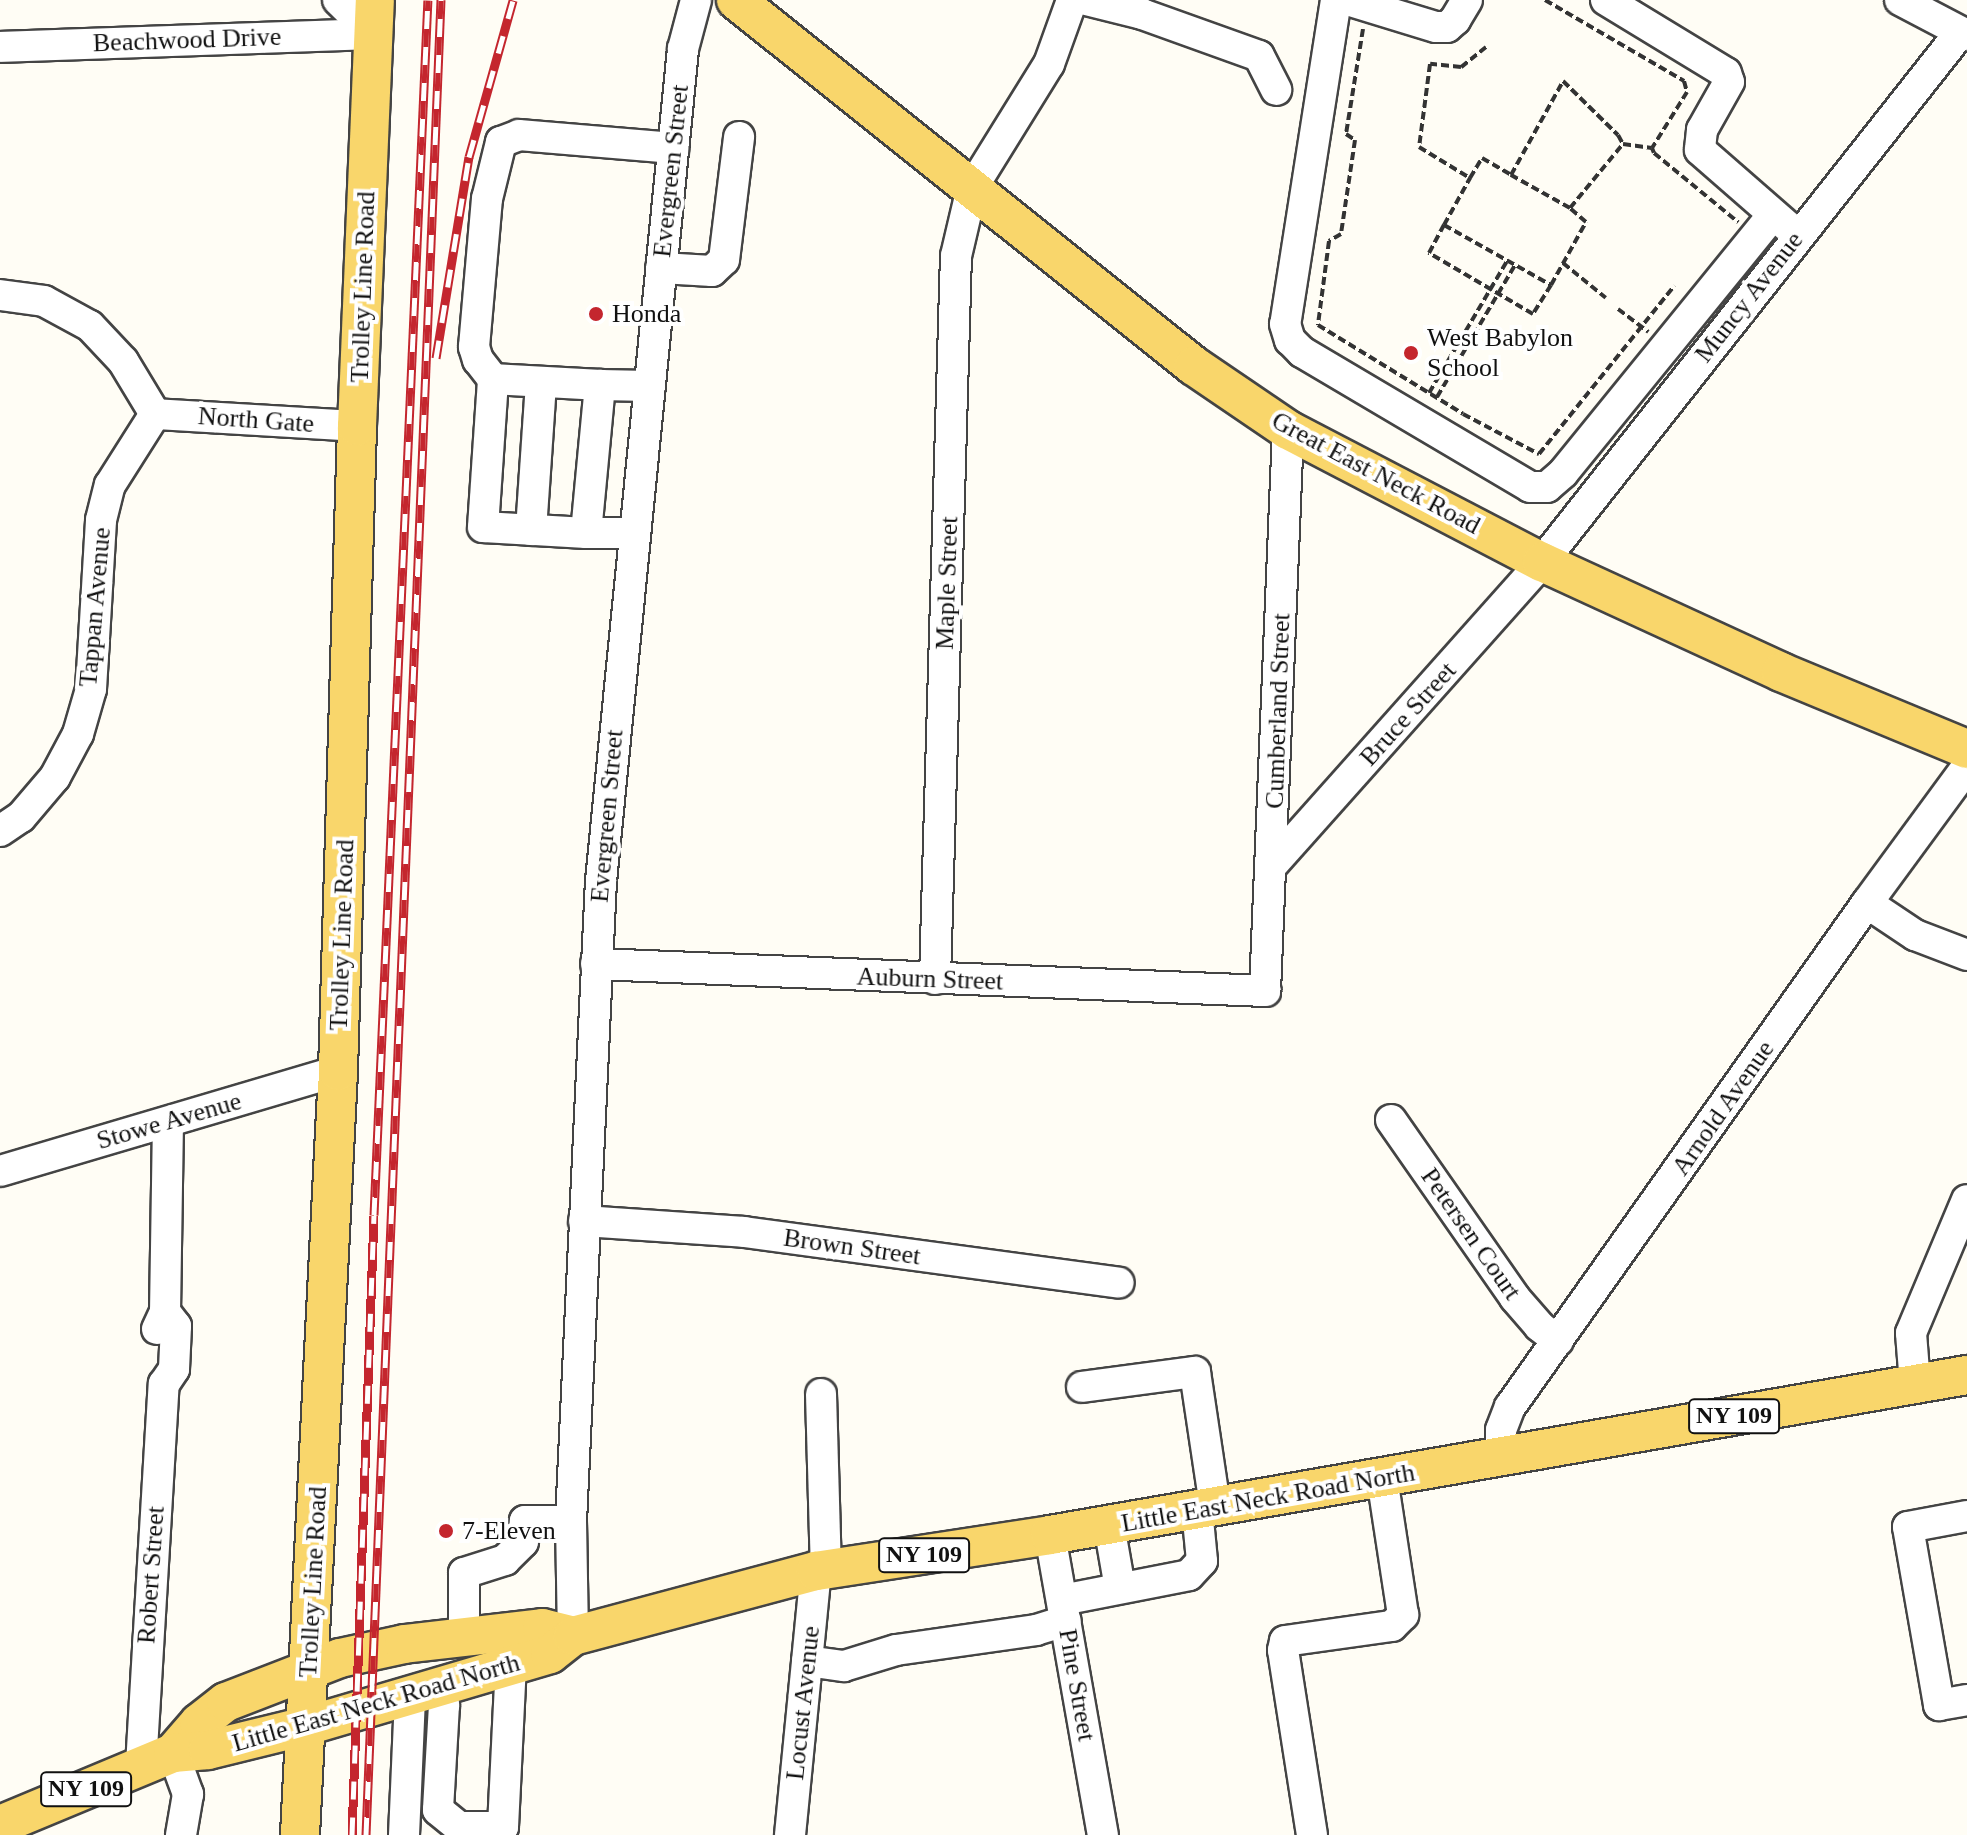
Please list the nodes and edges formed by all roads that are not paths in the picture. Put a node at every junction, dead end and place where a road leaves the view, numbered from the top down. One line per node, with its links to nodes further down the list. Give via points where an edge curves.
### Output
1 (338, 0): 11 (street)
2 (696, 0): 16 (street, Evergreen Street, via 683,49)
3 (736, 0): 17 (main road, Great East Neck Road)
4 (1072, 0): 17 (street, Maple Street, via 1049,64)
5 (1086, 0): 14 (street, via 1259,56)
6 (1336, 0): 22 (street, via 1285,324 1290,340 1530,487 1547,487 1563,473)
7 (1347, 0): 8 (street, via 1447,27)
8 (1467, 0)
9 (1606, 0): 18 (street, via 1726,73 1729,82 1702,130 1700,150)
10 (1900, 0): 12 (street)
11 (374, 17): 13 (street, Beachwood Drive); 29 (main road, Trolley Line Road)
12 (1963, 35): 19 (street, Muncy Avenue)
13 (0, 47)
14 (1276, 90)
15 (739, 137): 20 (street, via 724,260 712,271)
16 (673, 148): 20 (street, Evergreen Street); 24 (street, via 519,135 501,142 487,199 474,347)
17 (972, 188): 30 (main road, Great East Neck Road, via 1194,366); 42 (street, Maple Street, via 956,256)
18 (1764, 225): 19 (street); 22 (street)
19 (1798, 235): 23 (street, Muncy Avenue)
20 (661, 268): 27 (street, Evergreen Street)
21 (0, 295): 28 (street, via 44,301 90,326 123,361)
22 (1666, 346): 23 (street)
23 (1694, 368): 34 (street, Muncy Avenue)
24 (493, 379): 25 (street); 31 (street, via 483,527)
25 (541, 382): 26 (street); 31 (street)
26 (600, 385): 27 (street); 32 (street)
27 (650, 386): 33 (street, Evergreen Street)
28 (155, 414): 29 (street, North Gate); 37 (street, Tappan Avenue, via 110,485 101,520 91,689 78,734 55,777 21,817)
29 (357, 426): 44 (main road, Trolley Line Road)
30 (1288, 430): 34 (main road, Great East Neck Road); 38 (street, Cumberland Street)
31 (531, 530): 32 (street)
32 (586, 533): 33 (street)
33 (634, 533): 41 (street, Evergreen Street)
34 (1542, 562): 35 (main road, Great East Neck Road, via 1767,666); 38 (street, Bruce Street)
35 (1967, 749)
36 (1967, 767): 39 (street, Arnold Avenue)
37 (0, 831)
38 (1273, 864): 43 (street, Cumberland Street)
39 (1867, 903): 40 (street, via 1915,935); 51 (street, Arnold Avenue)
40 (1967, 955)
41 (596, 964): 42 (street, Auburn Street); 49 (street, Evergreen Street)
42 (935, 979): 43 (street, Auburn Street)
43 (1265, 991)
44 (338, 1071): 46 (street, Stowe Avenue); 70 (main road, Trolley Line Road)
45 (1391, 1120): 51 (street, Petersen Court, via 1515,1298)
46 (168, 1123): 47 (street, Stowe Avenue); 74 (street, Robert Street, via 165,1312 156,1330 155,1372 164,1384)
47 (0, 1171)
48 (1967, 1200): 53 (street, via 1911,1333)
49 (584, 1221): 50 (street, Brown Street, via 744,1232); 60 (street, Evergreen Street)
50 (1119, 1283)
51 (1558, 1341): 56 (street, Arnold Avenue, via 1505,1415)
52 (1967, 1375): 53 (main road, Little East Neck Road North / NY 109)
53 (1915, 1384): 56 (main road, Little East Neck Road North / NY 109)
54 (1082, 1387): 58 (street, via 1195,1372)
55 (821, 1394): 63 (street, Locust Avenue)
56 (1501, 1457): 57 (main road, Little East Neck Road North / NY 109)
57 (1382, 1478): 58 (main road, Little East Neck Road North / NY 109); 82 (street, via 1403,1615 1392,1626 1285,1641 1283,1650)
58 (1206, 1508): 61 (main road, Little East Neck Road North / NY 109); 64 (street, via 1202,1561 1189,1575)
59 (1967, 1516): 72 (street, via 1908,1527 1939,1705)
60 (571, 1521): 66 (street, via 525,1521 523,1542 505,1560 464,1573); 67 (street, Evergreen Street)
61 (1109, 1525): 62 (main road, Little East Neck Road North / NY 109); 64 (street)
62 (1050, 1535): 63 (main road, Little East Neck Road North / NY 109); 65 (street, Pine Street)
63 (821, 1570): 67 (main road, Little East Neck Road North / NY 109); 68 (street, Locust Avenue)
64 (1120, 1588): 65 (street)
65 (1064, 1610): 68 (street, via 1036,1630 896,1650 844,1666); 81 (street, Pine Street)
66 (464, 1636): 67 (main road, Little East Neck Road North / NY 109, via 542,1628); 70 (main road, Little East Neck Road North / NY 109, via 364,1651)
67 (573, 1636): 69 (main road, Little East Neck Road North / NY 109, via 550,1654)
68 (807, 1661): 80 (street, Locust Avenue)
69 (511, 1666): 71 (main road, Little East Neck Road North / NY 109); 75 (street, via 503,1827 459,1827)
70 (308, 1671): 73 (main road, Trolley Line Road); 74 (main road, Little East Neck Road North / NY 109, via 226,1702)
71 (424, 1691): 73 (main road, Little East Neck Road North / NY 109); 75 (street, via 444,1705); 77 (street)
72 (1967, 1700)
73 (306, 1726): 74 (main road, Little East Neck Road North / NY 109); 79 (main road, Trolley Line Road)
74 (157, 1759): 76 (main road, Little East Neck Road North / NY 109); 78 (street, via 188,1794)
75 (438, 1810): 77 (street)
76 (0, 1825)
77 (404, 1826)
78 (181, 1835)
79 (300, 1835)
80 (790, 1835)
81 (1103, 1835)
82 (1312, 1835)

